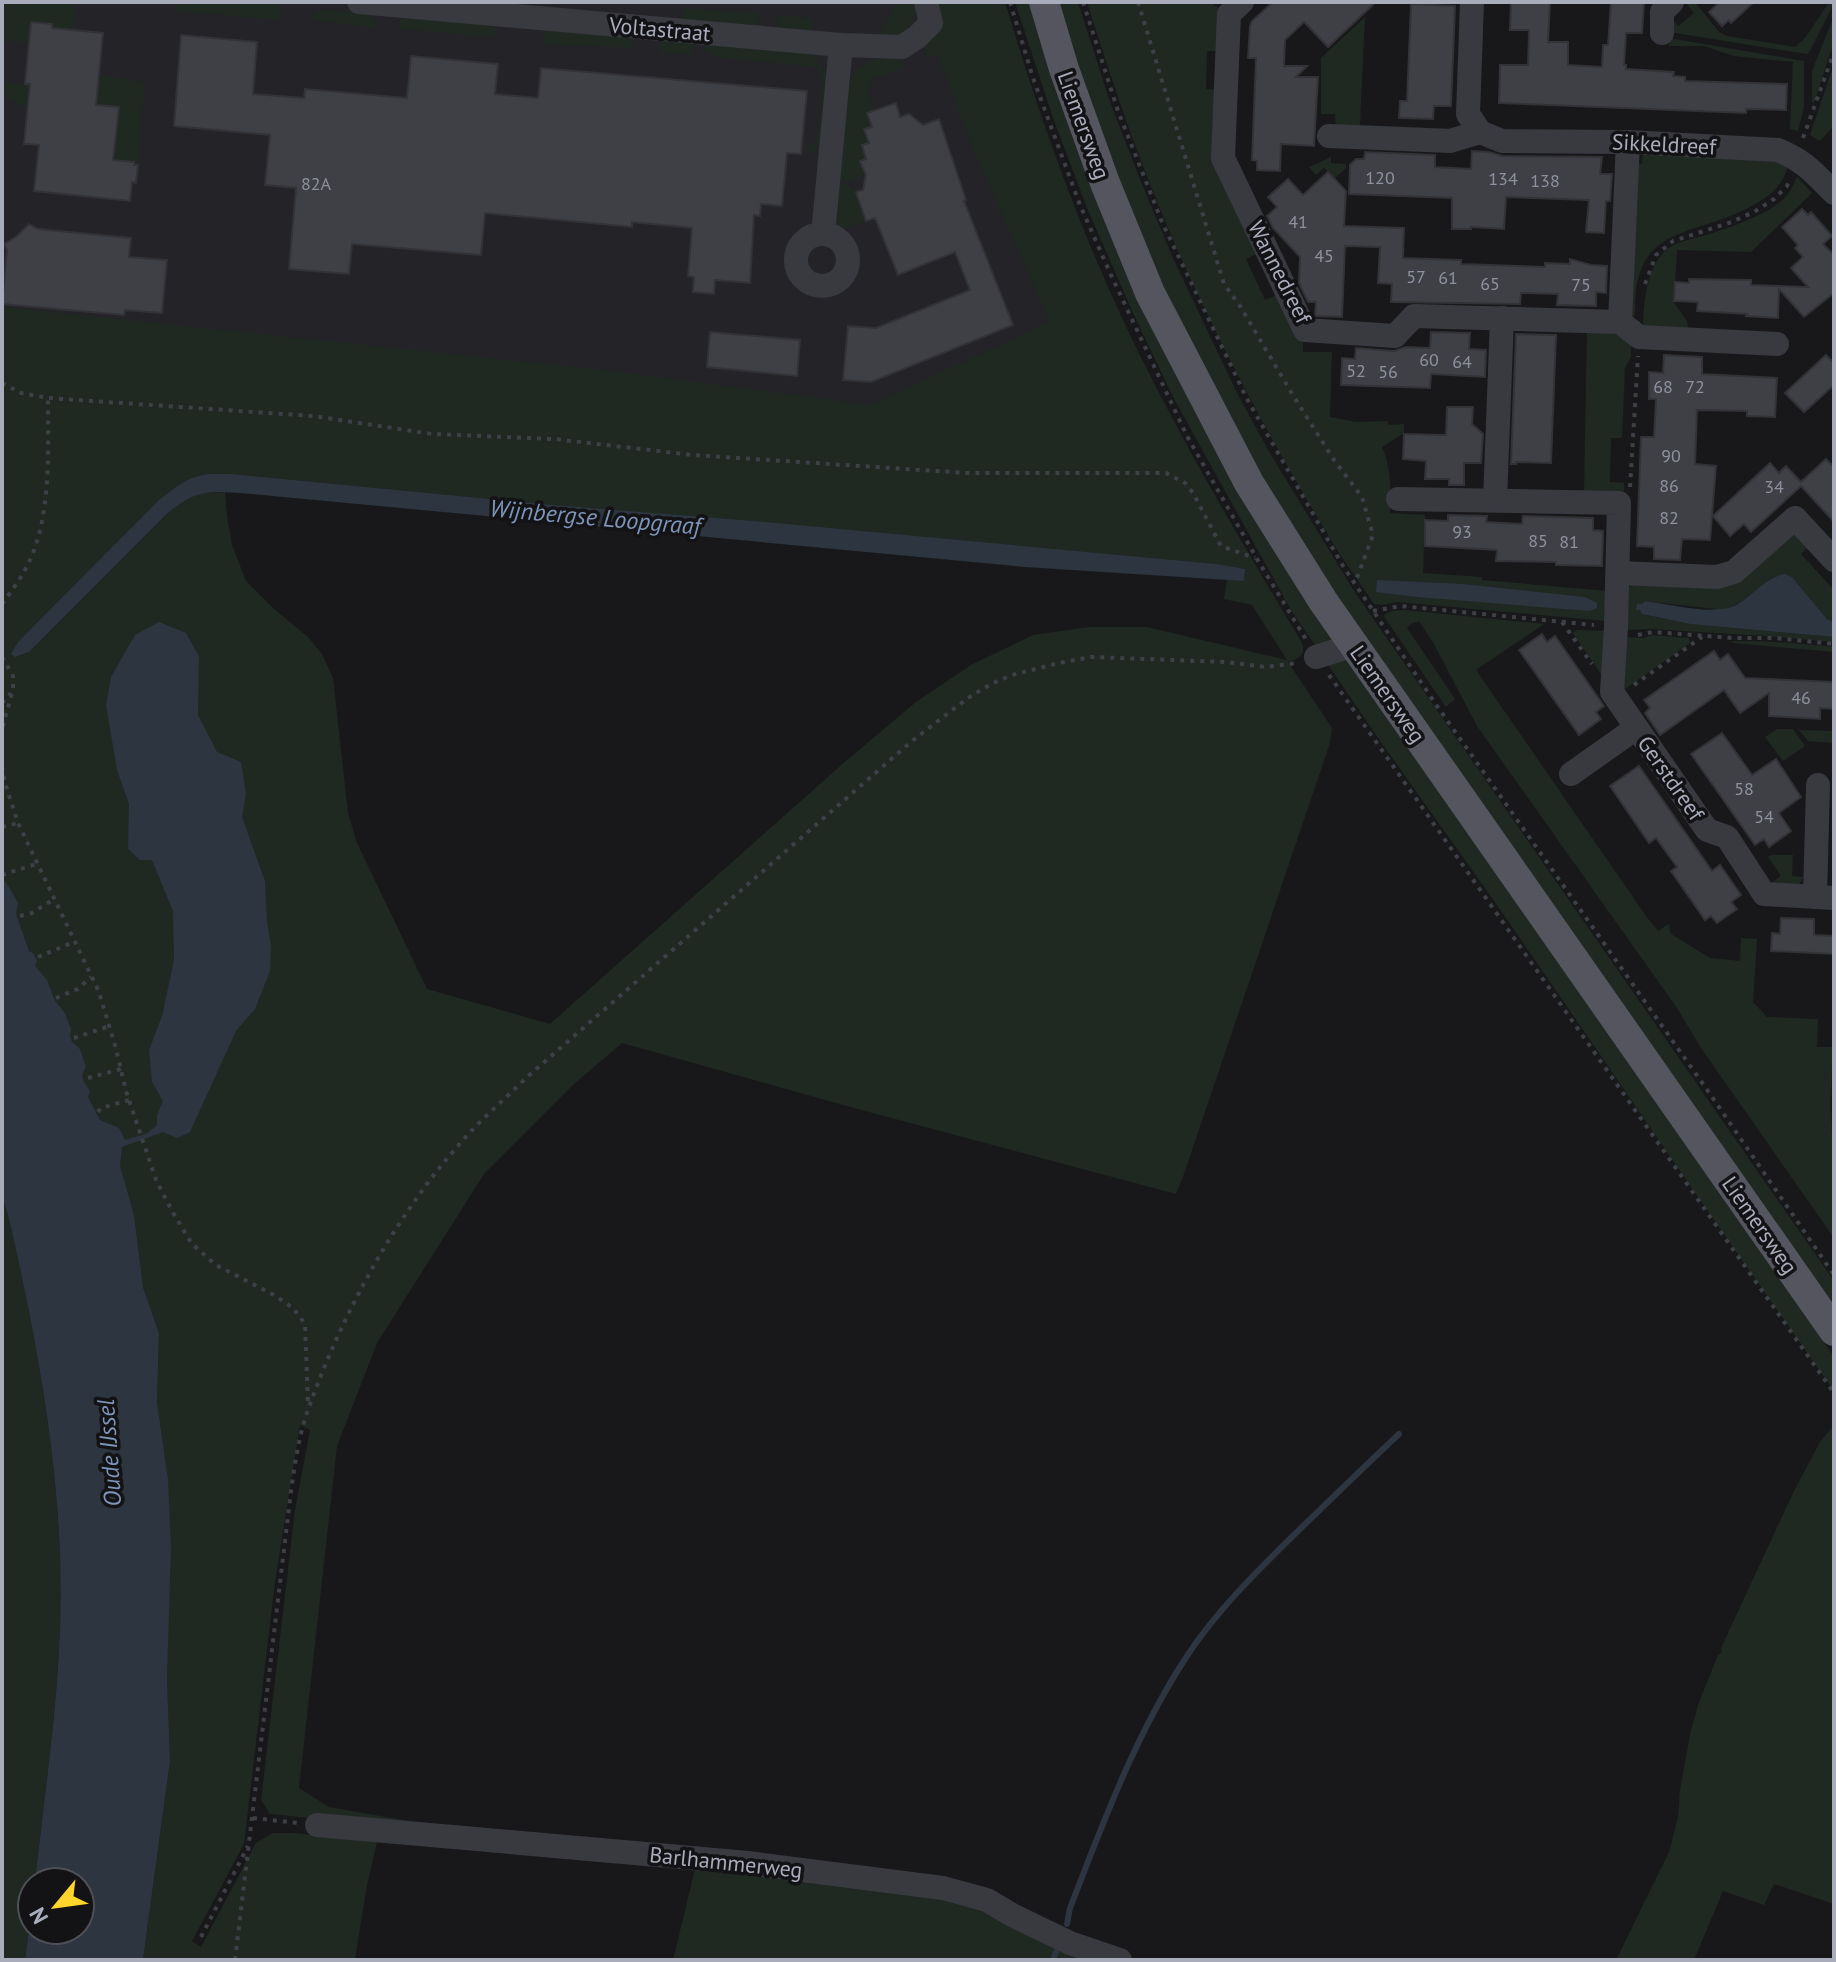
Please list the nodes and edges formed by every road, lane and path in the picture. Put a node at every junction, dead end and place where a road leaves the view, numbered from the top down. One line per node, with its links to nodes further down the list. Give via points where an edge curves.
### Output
1 (359, 2): 9 (street, Voltastraat)
2 (926, 2): 11 (street, Voltastraat, via 931,23 902,47)
3 (1044, 2): 38 (main road, Liemersweg, via 1105,183 1150,293 1249,483)
4 (1083, 2): 31 (path, Liemersweg, via 1118,111 1168,236 1247,399)
5 (1138, 2): 31 (path, via 1224,284 1362,497 1373,535)
6 (1242, 2): 20 (street, Wannedreef, via 1229,14 1223,158 1305,330 1395,336 1414,316)
7 (1472, 2): 13 (street, via 1468,114)
8 (1672, 2): 10 (street, via 1662,12)
9 (415, 4): 11 (street, Voltastraat)
10 (1662, 33)
11 (841, 45): 18 (street)
12 (1834, 52): 16 (path)
13 (1480, 132): 14 (street, Sikkeldreef, via 1450,141); 15 (street, Sikkeldreef, via 1502,141)
14 (1329, 136)
15 (1628, 142): 16 (street, Sikkeldreef, via 1778,150); 21 (street)
16 (1797, 158): 17 (street, Sikkeldreef); 19 (path, via 1787,186 1774,199 1729,223 1673,241 1656,255)
17 (1834, 193)
18 (823, 234)
19 (1644, 288)
20 (1502, 318): 21 (street, Wannedreef); 27 (street)
21 (1620, 322): 22 (street)
22 (1639, 337): 23 (street); 28 (path, via 1630,497)
23 (1777, 344)
24 (2, 383): 25 (path)
25 (48, 398): 32 (path, via 48,481 40,531 27,567); 40 (path, Liemersweg, via 313,416 432,434 554,439 693,455 967,473 1166,473 1193,493 1221,546 1257,559)
26 (1398, 499): 27 (street)
27 (1495, 500): 28 (street)
28 (1619, 503): 30 (street)
29 (1834, 560): 30 (street, via 1795,518 1734,572 1717,577)
30 (1618, 573): 35 (street)
31 (1355, 583): 33 (path, Liemersweg)
32 (2, 604)
33 (1373, 611): 34 (path, via 1401,606); 67 (path, Liemersweg)
34 (1561, 622): 35 (path); 42 (path)
35 (1616, 630): 36 (path); 42 (street)
36 (1703, 636): 37 (path); 42 (path)
37 (1834, 644)
38 (1354, 645): 40 (street); 68 (main road, Liemersweg)
39 (2, 657): 41 (path, via 13,676)
40 (1316, 657): 69 (path, Liemersweg); 70 (path, via 1265,667 1091,657 1012,675 940,718 477,1125 410,1206 338,1337)
41 (13, 690): 43 (path); 45 (path)
42 (1614, 695): 44 (street, Gerstdreef)
43 (2, 703)
44 (1636, 728): 47 (street, Gerstdreef); 54 (street, Gerstdreef, via 1707,830 1727,837 1764,894)
45 (2, 729)
46 (2, 766): 48 (path)
47 (1571, 774)
48 (4, 784): 50 (path)
49 (1818, 785): 54 (street, Gerstdreef)
50 (18, 823): 51 (path); 52 (path)
51 (2, 827)
52 (36, 864): 53 (path); 55 (path)
53 (2, 875)
54 (1825, 897)
55 (54, 899): 56 (path); 57 (path)
56 (20, 916)
57 (74, 942): 58 (path); 59 (path)
58 (38, 957)
59 (91, 977): 60 (path); 61 (path)
60 (56, 998)
61 (110, 1026): 62 (path); 63 (path)
62 (74, 1038)
63 (121, 1069): 64 (path); 65 (path)
64 (88, 1078)
65 (129, 1100): 66 (path); 70 (path, via 156,1180 192,1244 216,1265 293,1308 305,1324)
66 (98, 1112)
67 (1834, 1275)
68 (1834, 1331)
69 (1834, 1393)
70 (308, 1409): 71 (path, via 291,1491)
71 (253, 1818): 72 (path); 73 (path)
72 (317, 1825): 76 (street, Barlhammerweg, via 748,1863 943,1888 987,1900 1070,1943)
73 (250, 1844): 74 (path); 75 (path)
74 (201, 1937)
75 (235, 1960)
76 (1120, 1960)

